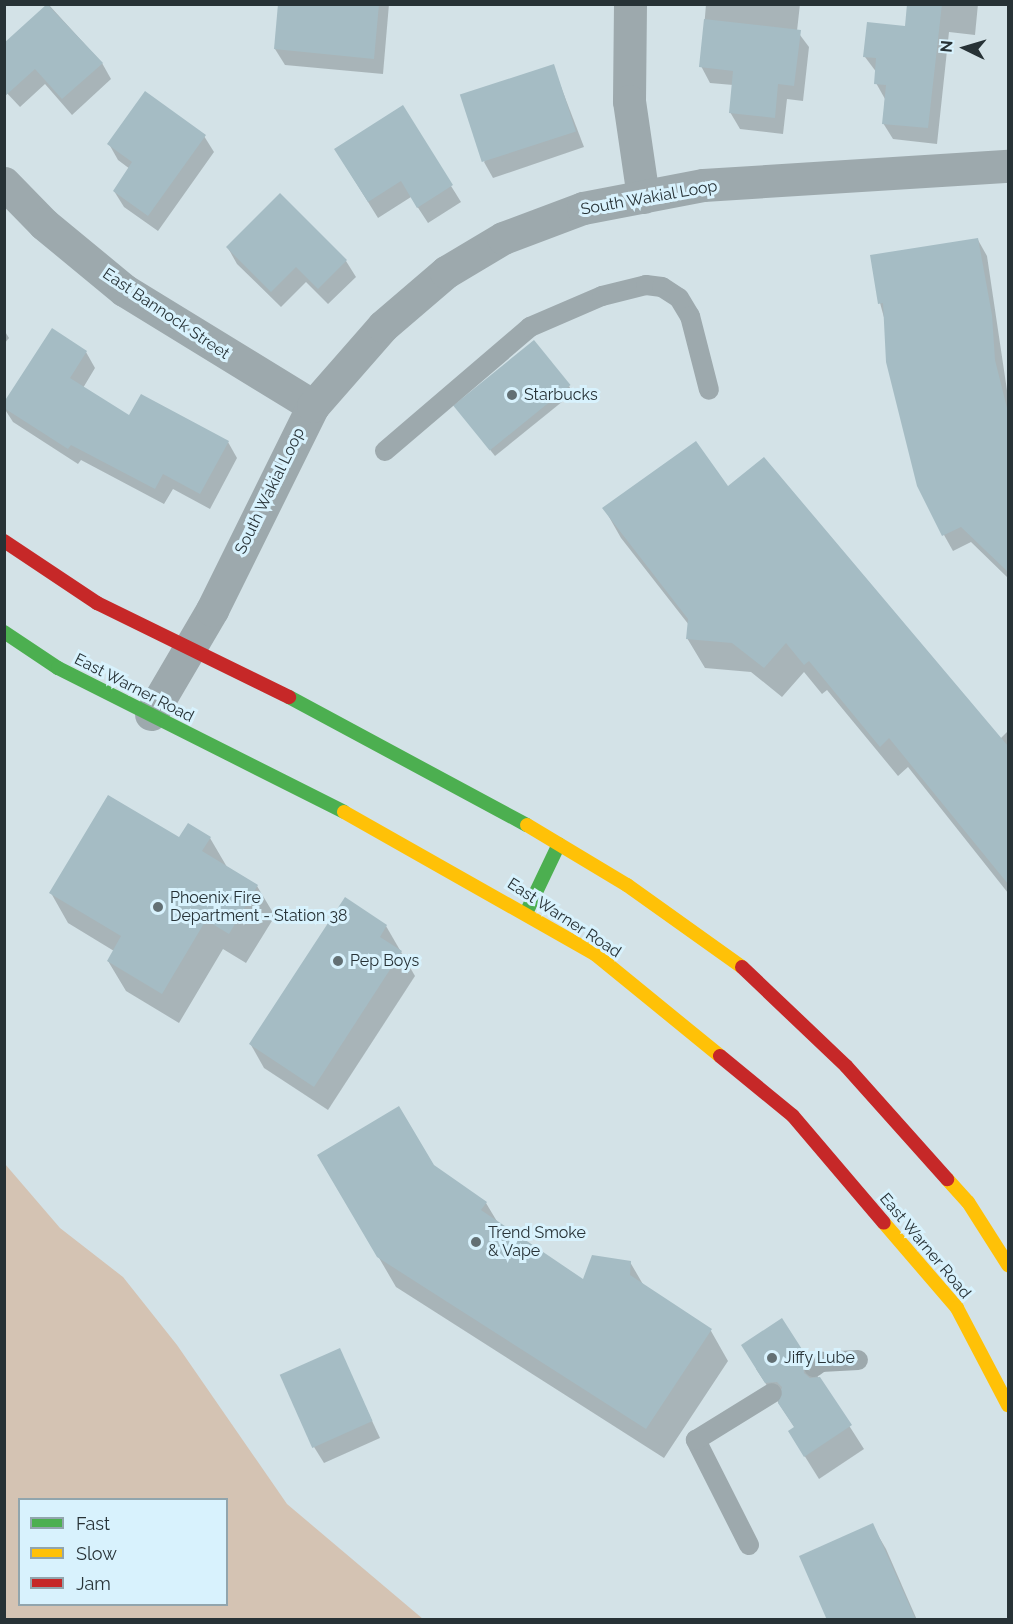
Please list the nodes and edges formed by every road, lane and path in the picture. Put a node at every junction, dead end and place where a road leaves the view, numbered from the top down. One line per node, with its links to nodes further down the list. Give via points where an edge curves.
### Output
1 (630, 4): 4 (street, via 630,101)
2 (1008, 166): 4 (street, South Wakial Loop, via 703,185)
3 (4, 183): 6 (street, East Bannock Street, via 44,224 124,291)
4 (643, 197): 6 (street, South Wakial Loop, via 583,208 503,238 446,272 383,326)
5 (709, 390): 7 (lane, via 690,315 679,298 662,287 646,285 602,296 530,327)
6 (313, 406): 10 (street, South Wakial Loop)
7 (386, 451)
8 (4, 541): 10 (main road, via 97,603)
9 (4, 632): 11 (main road, East Warner Road, via 58,669)
10 (189, 650): 11 (street, South Wakial Loop); 12 (main road, via 250,676 503,810)
11 (151, 714): 13 (main road, East Warner Road, via 387,833)
12 (559, 844): 13 (main road); 14 (main road, via 627,885 741,966 846,1066 968,1202)
13 (526, 910): 18 (main road, East Warner Road, via 595,954 793,1116 957,1308)
14 (1008, 1265)
15 (858, 1360): 16 (lane, via 820,1362)
16 (814, 1367)
17 (772, 1393): 19 (lane, via 696,1440)
18 (1008, 1405)
19 (749, 1545)

